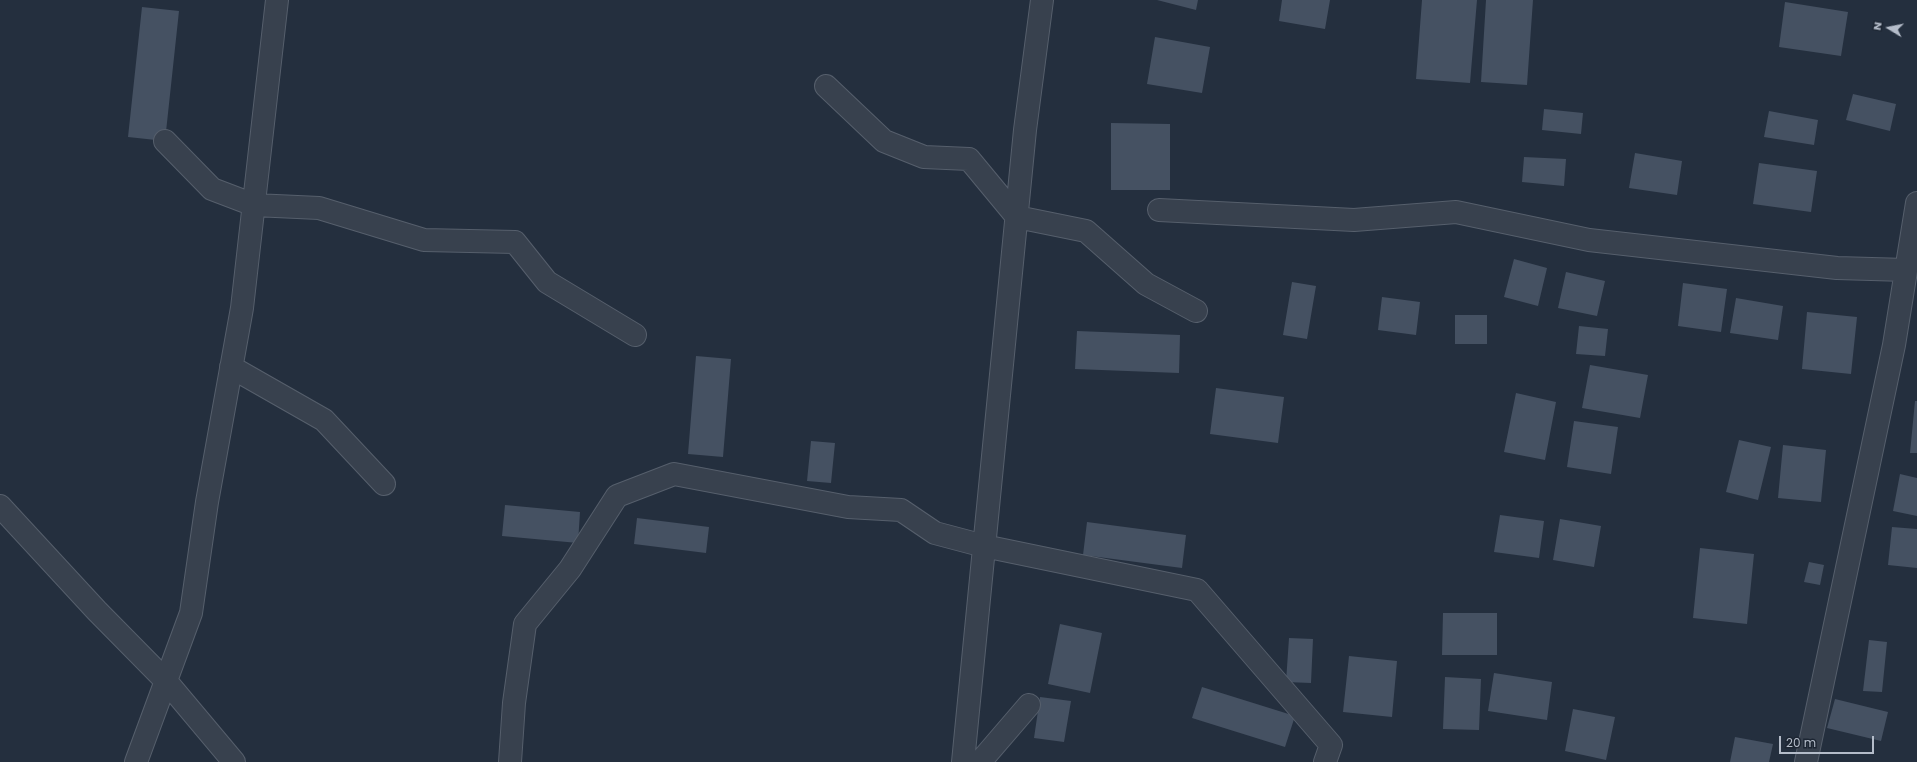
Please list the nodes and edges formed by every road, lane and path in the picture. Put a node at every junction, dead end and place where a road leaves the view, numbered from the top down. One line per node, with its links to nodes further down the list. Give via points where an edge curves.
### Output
1 (277, 0): 6 (street)
2 (1042, 0): 8 (street)
3 (826, 86): 8 (street, via 884,141 924,157 969,160)
4 (165, 141): 6 (street, via 212,189)
5 (1917, 203): 9 (street)
6 (254, 205): 11 (street, via 319,208 424,240 515,242 547,282); 12 (street, via 242,308)
7 (1159, 210): 9 (street, via 1354,220 1456,212 1589,240 1837,268)
8 (1017, 217): 10 (street, via 1086,231 1146,284); 15 (street)
9 (1906, 270): 24 (street, via 1894,345)
10 (1196, 311)
11 (635, 335)
12 (231, 366): 13 (street, via 324,420); 16 (street, via 191,613)
13 (384, 484)
14 (0, 506): 16 (street)
15 (984, 546): 20 (street, via 935,533 901,510 848,507 674,474 617,496 570,569 525,624 514,703); 21 (street); 23 (street, via 1197,590 1331,745)
16 (166, 681): 18 (street); 19 (street)
17 (1029, 705): 22 (street)
18 (136, 762)
19 (234, 762)
20 (510, 762)
21 (963, 762)
22 (980, 762)
23 (1325, 762)
24 (1806, 762)

